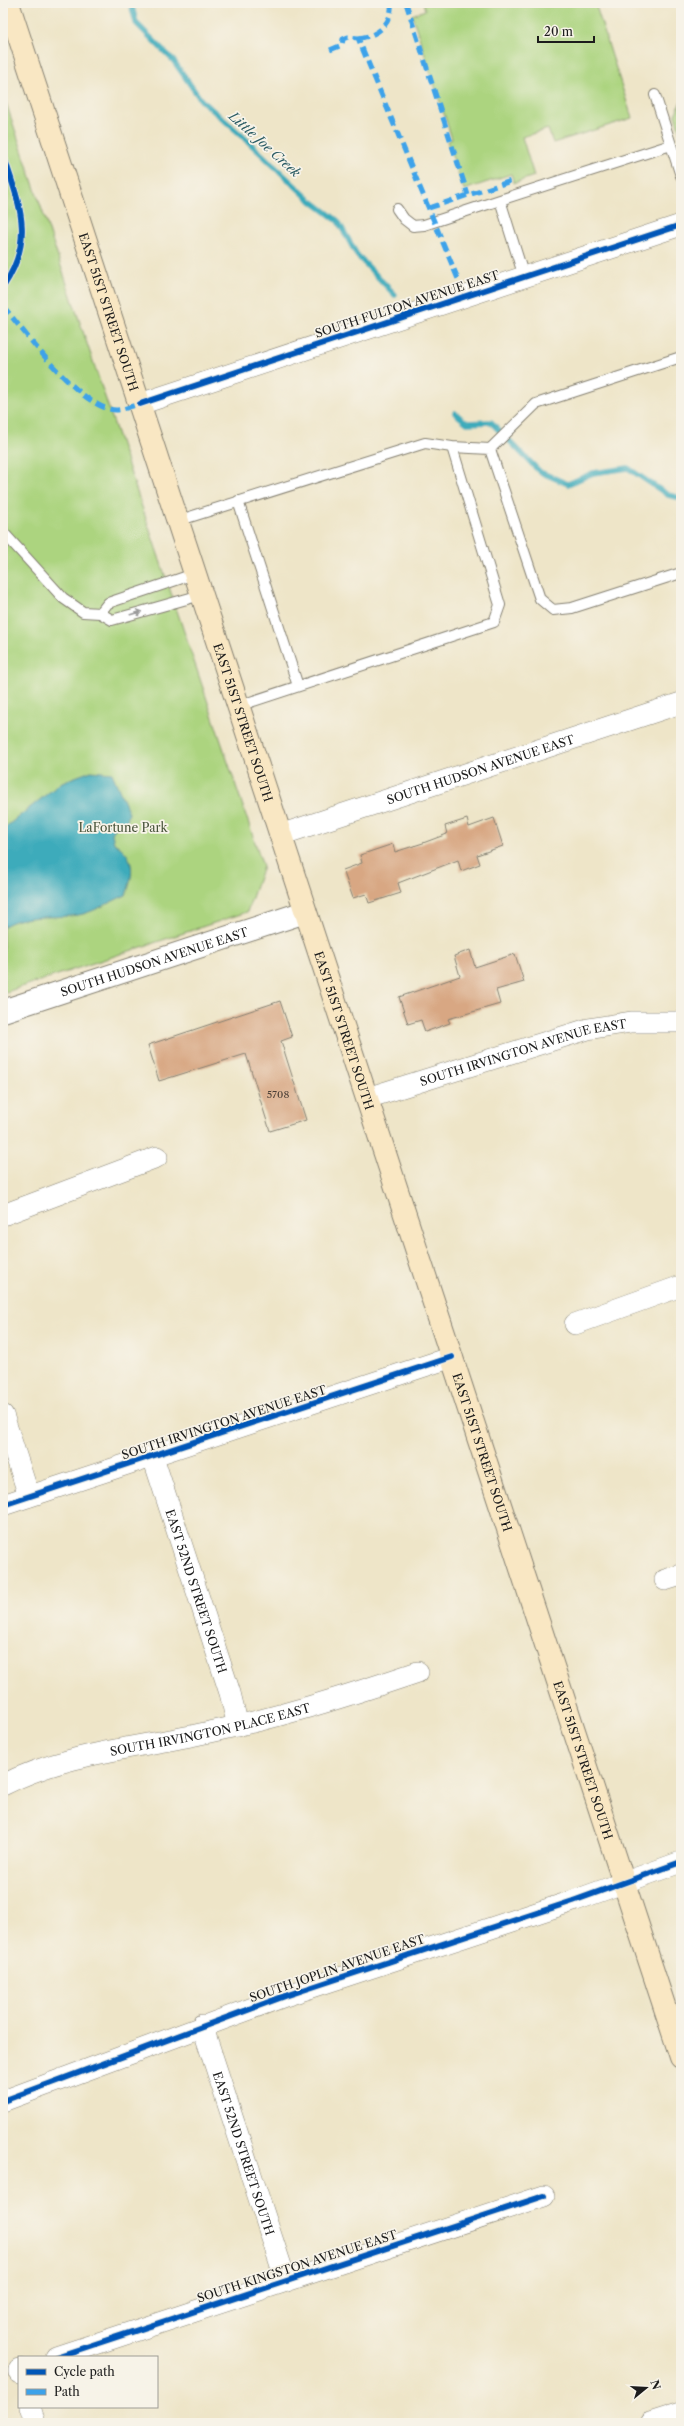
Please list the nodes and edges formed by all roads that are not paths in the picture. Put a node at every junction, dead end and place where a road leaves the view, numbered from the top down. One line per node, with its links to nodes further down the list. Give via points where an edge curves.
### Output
1 (8, 3): 10 (main road, EAST 51ST STREET SOUTH)
2 (654, 94): 3 (lane)
3 (671, 144): 4 (lane); 5 (lane)
4 (681, 176)
5 (500, 200): 6 (lane, via 424,225 413,226 404,220); 8 (lane)
6 (397, 209)
7 (681, 225): 8 (street, SOUTH FULTON AVENUE EAST)
8 (524, 277): 10 (street, SOUTH FULTON AVENUE EAST)
9 (681, 357): 12 (lane, via 536,404)
10 (140, 404): 14 (main road, EAST 51ST STREET SOUTH)
11 (452, 447): 12 (lane); 13 (lane, via 425,444); 20 (lane, via 500,605 494,622)
12 (490, 449): 16 (lane, via 535,586 545,605 553,610 572,608)
13 (238, 501): 14 (lane); 20 (lane)
14 (178, 521): 17 (main road, EAST 51ST STREET SOUTH)
15 (3, 532): 19 (lane, via 63,598 83,612)
16 (681, 573)
17 (194, 574): 18 (main road, EAST 51ST STREET SOUTH); 19 (lane, via 108,603)
18 (201, 595): 19 (lane, one-way to 18, via 112,620); 22 (main road, EAST 51ST STREET SOUTH)
19 (100, 614)
20 (298, 686): 22 (lane)
21 (681, 703): 23 (street, SOUTH HUDSON AVENUE EAST)
22 (238, 706): 23 (main road, EAST 51ST STREET SOUTH)
23 (280, 835): 24 (main road, EAST 51ST STREET SOUTH)
24 (305, 912): 25 (street, SOUTH HUDSON AVENUE EAST); 27 (main road, EAST 51ST STREET SOUTH)
25 (3, 1011)
26 (681, 1022): 27 (street, SOUTH IRVINGTON AVENUE EAST, via 631,1022 588,1029)
27 (367, 1098): 32 (main road, EAST 51ST STREET SOUTH)
28 (157, 1157): 29 (street)
29 (3, 1215)
30 (681, 1286): 31 (street)
31 (575, 1324)
32 (452, 1357): 34 (street, SOUTH IRVINGTON AVENUE EAST); 41 (main road, EAST 51ST STREET SOUTH)
33 (3, 1415): 35 (street)
34 (153, 1457): 35 (street, SOUTH IRVINGTON AVENUE EAST); 38 (street, EAST 52ND STREET SOUTH, via 230,1693)
35 (30, 1496): 36 (street, SOUTH IRVINGTON AVENUE EAST)
36 (3, 1505)
37 (418, 1672): 38 (street, SOUTH IRVINGTON PLACE EAST, via 334,1700)
38 (238, 1726): 39 (street, SOUTH IRVINGTON PLACE EAST, via 67,1761)
39 (3, 1786)
40 (681, 1862): 41 (street, SOUTH JOPLIN AVENUE EAST)
41 (623, 1883): 42 (street, SOUTH JOPLIN AVENUE EAST); 43 (main road, EAST 51ST STREET SOUTH)
42 (202, 2025): 44 (street, SOUTH JOPLIN AVENUE EAST); 46 (street, EAST 52ND STREET SOUTH)
43 (681, 2057)
44 (3, 2101)
45 (544, 2196): 46 (street, SOUTH KINGSTON AVENUE EAST)
46 (286, 2281): 47 (street, SOUTH KINGSTON AVENUE EAST)
47 (59, 2356)
48 (30, 2408): 50 (street)
49 (681, 2413): 51 (street)
50 (35, 2423)
51 (650, 2423)

